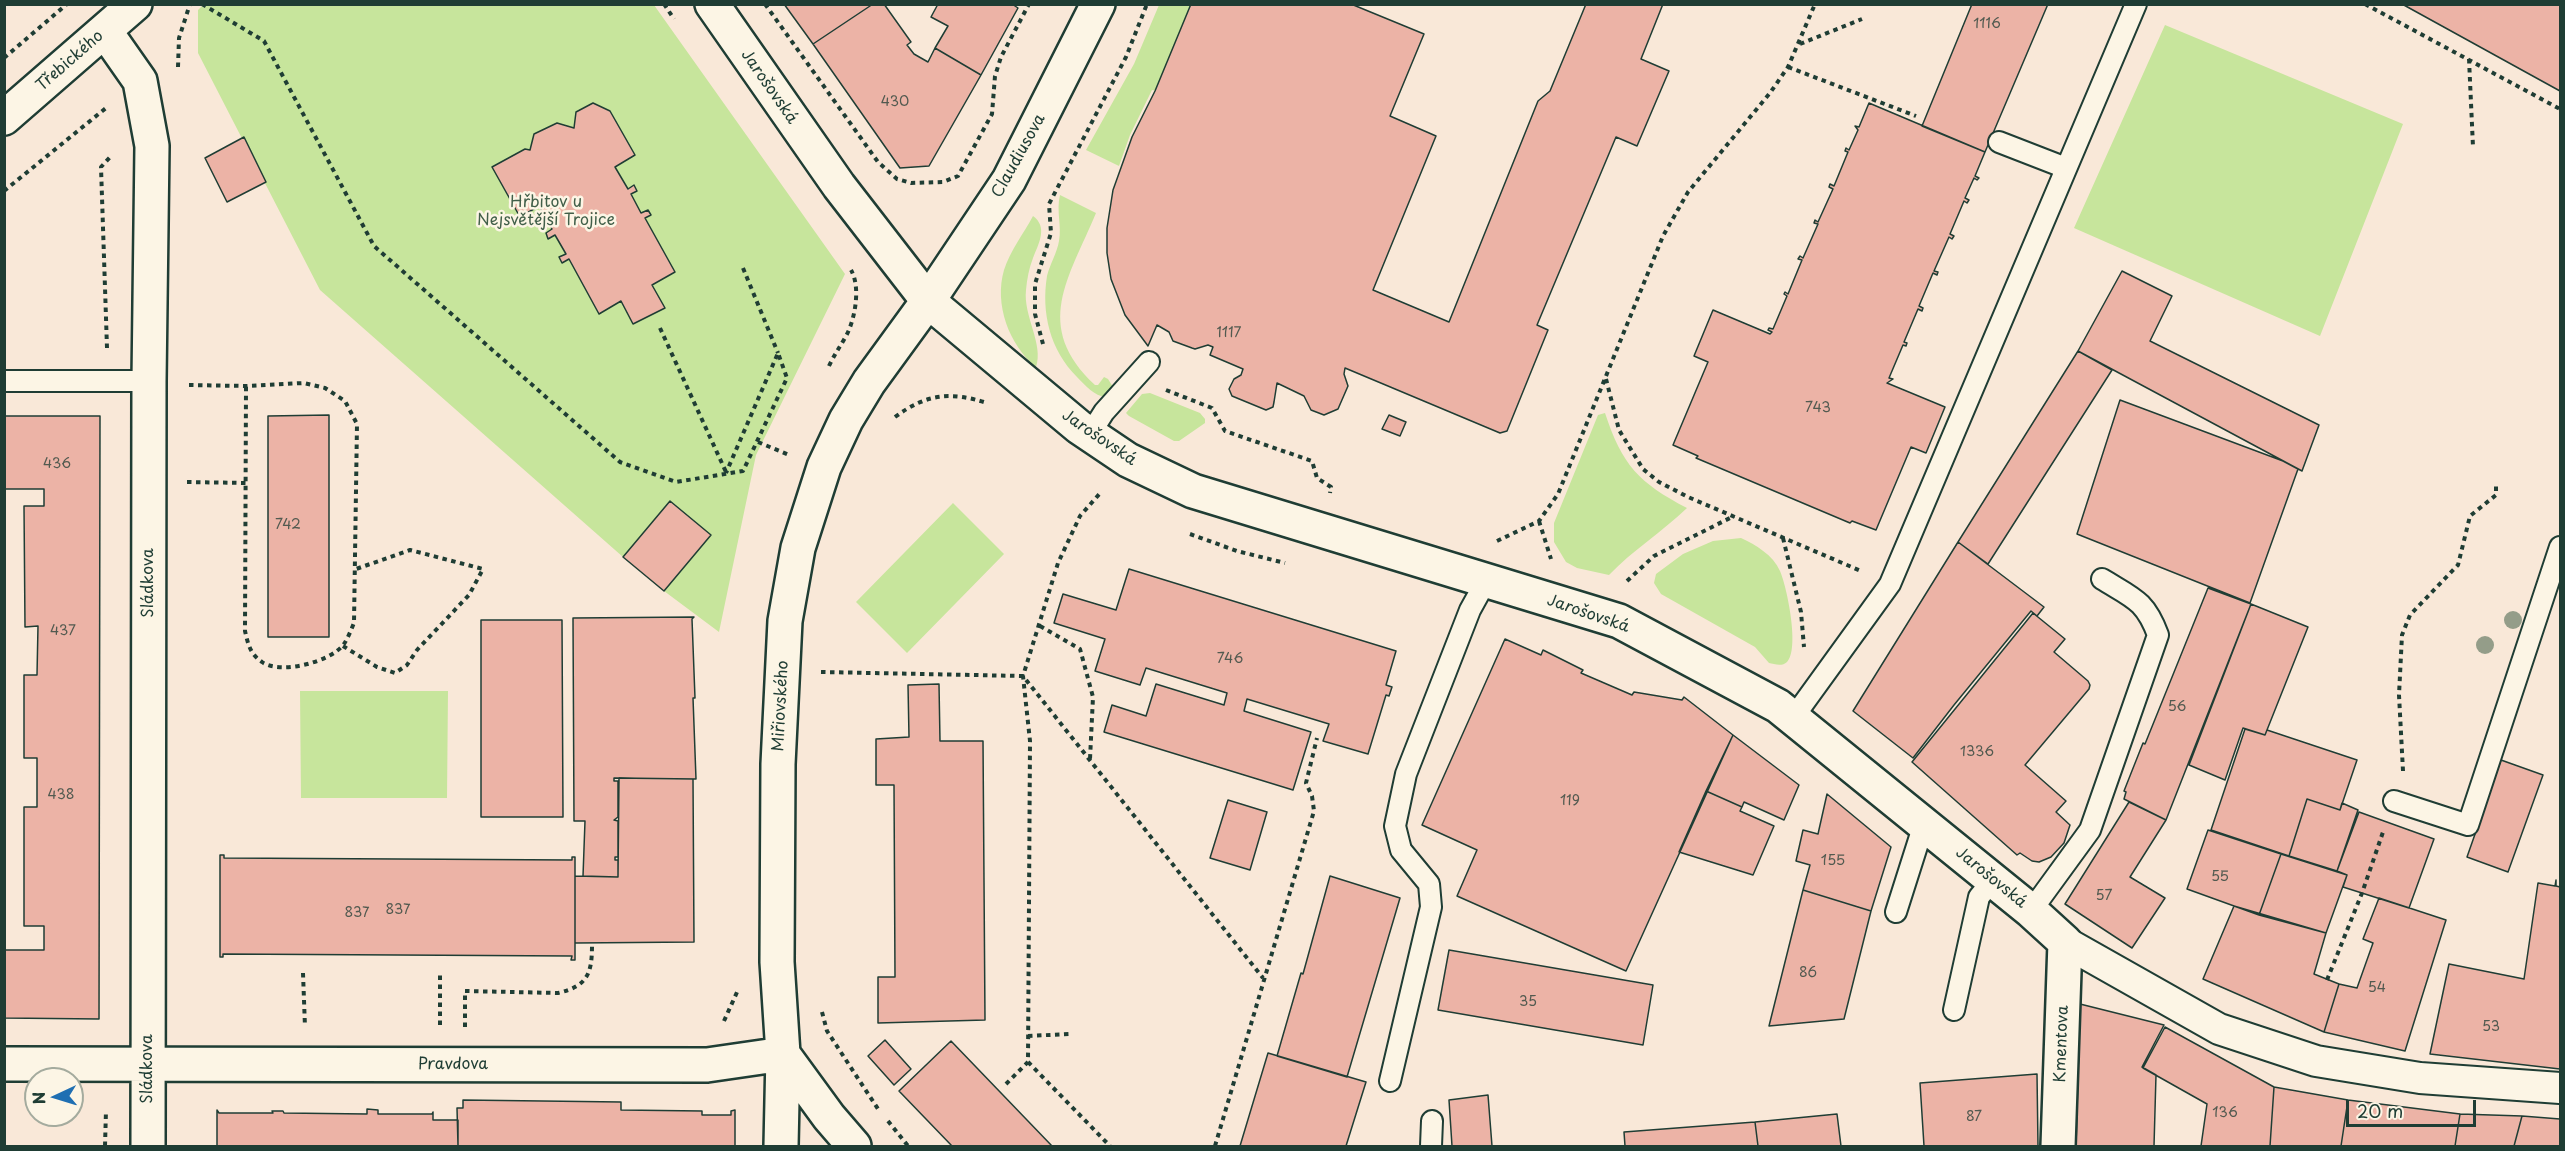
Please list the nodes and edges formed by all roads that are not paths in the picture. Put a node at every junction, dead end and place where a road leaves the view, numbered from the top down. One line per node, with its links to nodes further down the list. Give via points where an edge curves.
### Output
1 (712, 4): 9 (street, Jarošovská, via 839,186)
2 (1098, 4): 9 (street, Claudiusova, via 1008,180)
3 (2136, 4): 8 (lane)
4 (134, 5): 5 (street, Třebického)
5 (105, 30): 6 (street, Třebického); 12 (street, Sládkova, via 140,81 152,146)
6 (4, 118)
7 (1999, 142): 8 (lane)
8 (2066, 168): 17 (lane, via 1890,584)
9 (928, 301): 13 (street, Jarošovská); 25 (street, Miřiovského, via 846,420 824,467 798,548 785,621 778,764 777,962)
10 (1149, 362): 13 (lane, via 1104,412)
11 (4, 381): 12 (lane)
12 (149, 381): 27 (street, Sládkova)
13 (1090, 434): 16 (street, Jarošovská, via 1128,460 1193,491)
14 (2560, 547): 18 (lane, via 2468,825)
15 (2102, 579): 21 (lane, via 2150,614 2158,635 2090,830)
16 (1486, 581): 17 (street, Jarošovská, via 1619,621 1778,706); 28 (lane, via 1470,610 1406,774 1395,826 1401,850 1429,884 1431,908)
17 (1800, 709): 19 (street, Jarošovská)
18 (2394, 801)
19 (1924, 824): 20 (street, Jarošovská); 22 (lane)
20 (1993, 880): 21 (street, Jarošovská); 24 (lane, via 1979,897)
21 (2031, 911): 23 (street, Jarošovská)
22 (1896, 912)
23 (2065, 942): 29 (street, Jarošovská, via 2219,1029 2316,1061 2420,1078); 35 (street, Kmentova)
24 (1954, 1010)
25 (783, 1054): 27 (street, Pravdova, via 707,1065); 32 (street, Miřiovského); 33 (street)
26 (4, 1064): 27 (street, Pravdova)
27 (148, 1066): 31 (street, Sládkova)
28 (1390, 1081)
29 (2560, 1088)
30 (1432, 1121): 34 (lane)
31 (148, 1146)
32 (781, 1146)
33 (854, 1146)
34 (1431, 1146)
35 (2058, 1146)

